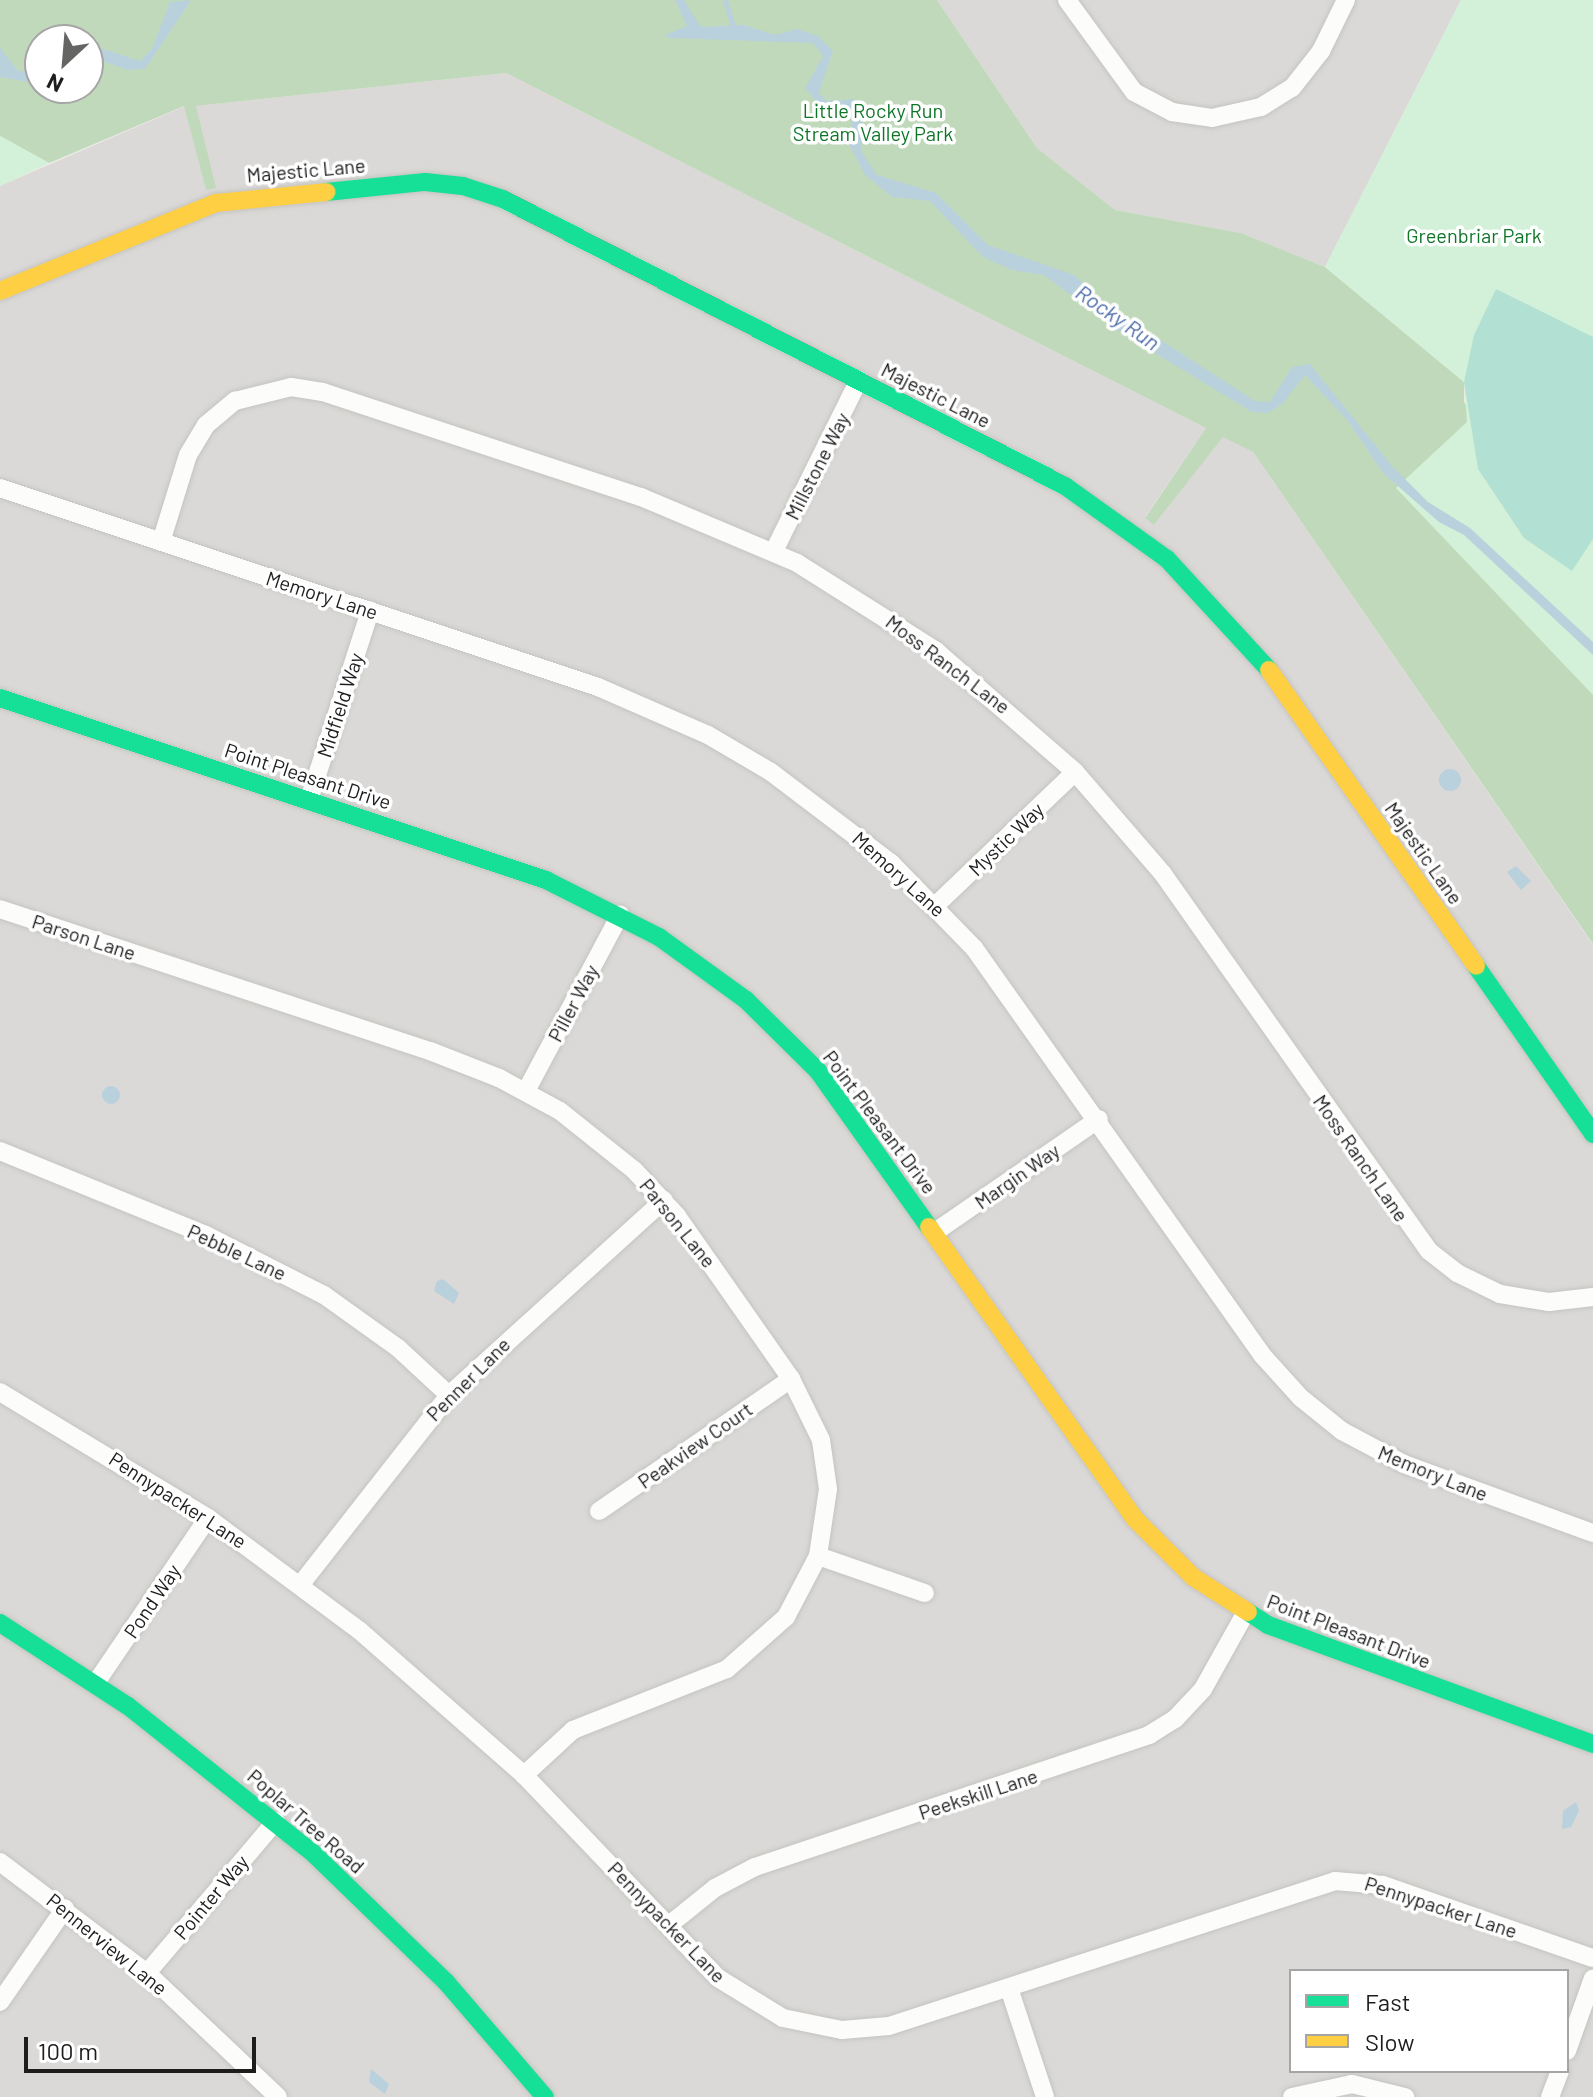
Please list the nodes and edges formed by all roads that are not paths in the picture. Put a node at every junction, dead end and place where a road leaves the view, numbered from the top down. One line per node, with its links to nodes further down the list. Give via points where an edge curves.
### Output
1 (1067, 0): 2 (street, via 1134,92 1172,112 1212,118 1261,107 1292,88 1321,51)
2 (1346, 0)
3 (0, 291): 4 (street, Majestic Lane, via 216,203 306,191 447,183 503,199)
4 (859, 380): 7 (street, Millstone Way); 17 (street, Majestic Lane, via 1065,486 1157,551 1216,608 1285,691)
5 (0, 488): 6 (street, Memory Lane)
6 (161, 542): 7 (street, Moss Ranch Lane, via 188,455 206,425 235,401 291,387 323,392 641,497); 8 (street, Memory Lane)
7 (774, 551): 10 (street, Moss Ranch Lane, via 936,651)
8 (370, 611): 11 (street, Midfield Way); 12 (street, Memory Lane, via 598,687 708,735 833,815)
9 (0, 698): 11 (street, Point Pleasant Drive)
10 (1075, 772): 12 (street, Mystic Way); 21 (street, Moss Ranch Lane, via 1163,874 1429,1251 1457,1273 1500,1294 1549,1302)
11 (309, 800): 14 (street, Point Pleasant Drive, via 546,880)
12 (936, 905): 16 (street, Memory Lane, via 1001,981)
13 (0, 909): 15 (street, Parson Lane, via 430,1051)
14 (620, 915): 15 (street, Piller Way); 20 (street, Point Pleasant Drive, via 705,967 784,1036 849,1110)
15 (526, 1091): 19 (street, Parson Lane, via 593,1134)
16 (1099, 1119): 20 (street, Margin Way); 27 (street, Memory Lane, via 1262,1355 1320,1415 1404,1464)
17 (1593, 1134)
18 (0, 1151): 24 (street, Pebble Lane, via 206,1235 324,1295 398,1348)
19 (664, 1200): 22 (street, Parson Lane); 24 (street, Penner Lane)
20 (935, 1232): 31 (street, Point Pleasant Drive, via 1135,1519 1193,1577)
21 (1593, 1297)
22 (791, 1379): 25 (street, Peakview Court); 28 (street, Parson Lane, via 812,1413 825,1464 827,1513)
23 (0, 1392): 26 (street, Pennypacker Lane)
24 (449, 1395): 29 (street, Penner Lane)
25 (599, 1511)
26 (208, 1518): 29 (street, Pennypacker Lane); 33 (street, Pond Way)
27 (1593, 1533)
28 (818, 1556): 30 (street); 35 (street, Parson Lane, via 786,1617 749,1654 700,1683 584,1723)
29 (301, 1584): 35 (street, Pennypacker Lane)
30 (925, 1593)
31 (1245, 1614): 34 (street, Point Pleasant Drive); 39 (street, Peekskill Lane, via 1203,1689 1175,1719 1149,1735 743,1872)
32 (0, 1623): 33 (street, Poplar Tree Road)
33 (95, 1684): 36 (street, Poplar Tree Road)
34 (1593, 1744)
35 (524, 1775): 39 (street, Pennypacker Lane)
36 (276, 1821): 41 (street, Pointer Way); 48 (street, Poplar Tree Road, via 446,1982)
37 (0, 1862): 38 (street, Pennerview Lane)
38 (65, 1908): 41 (street, Pennerview Lane); 44 (street)
39 (669, 1925): 43 (street, Pennypacker Lane, via 744,1998 807,2025 842,2030 889,2026)
40 (1593, 1958): 43 (street, Pennypacker Lane, via 1383,1885 1335,1881)
41 (147, 1973): 47 (street, Pennerview Lane)
42 (1593, 1978): 45 (street)
43 (1009, 1988): 49 (street)
44 (0, 2002)
45 (1569, 2045)
46 (1559, 2073): 52 (street)
47 (278, 2097)
48 (545, 2097)
49 (1045, 2097)
50 (1292, 2097): 51 (street, via 1352,2084)
51 (1405, 2097)
52 (1550, 2097)

